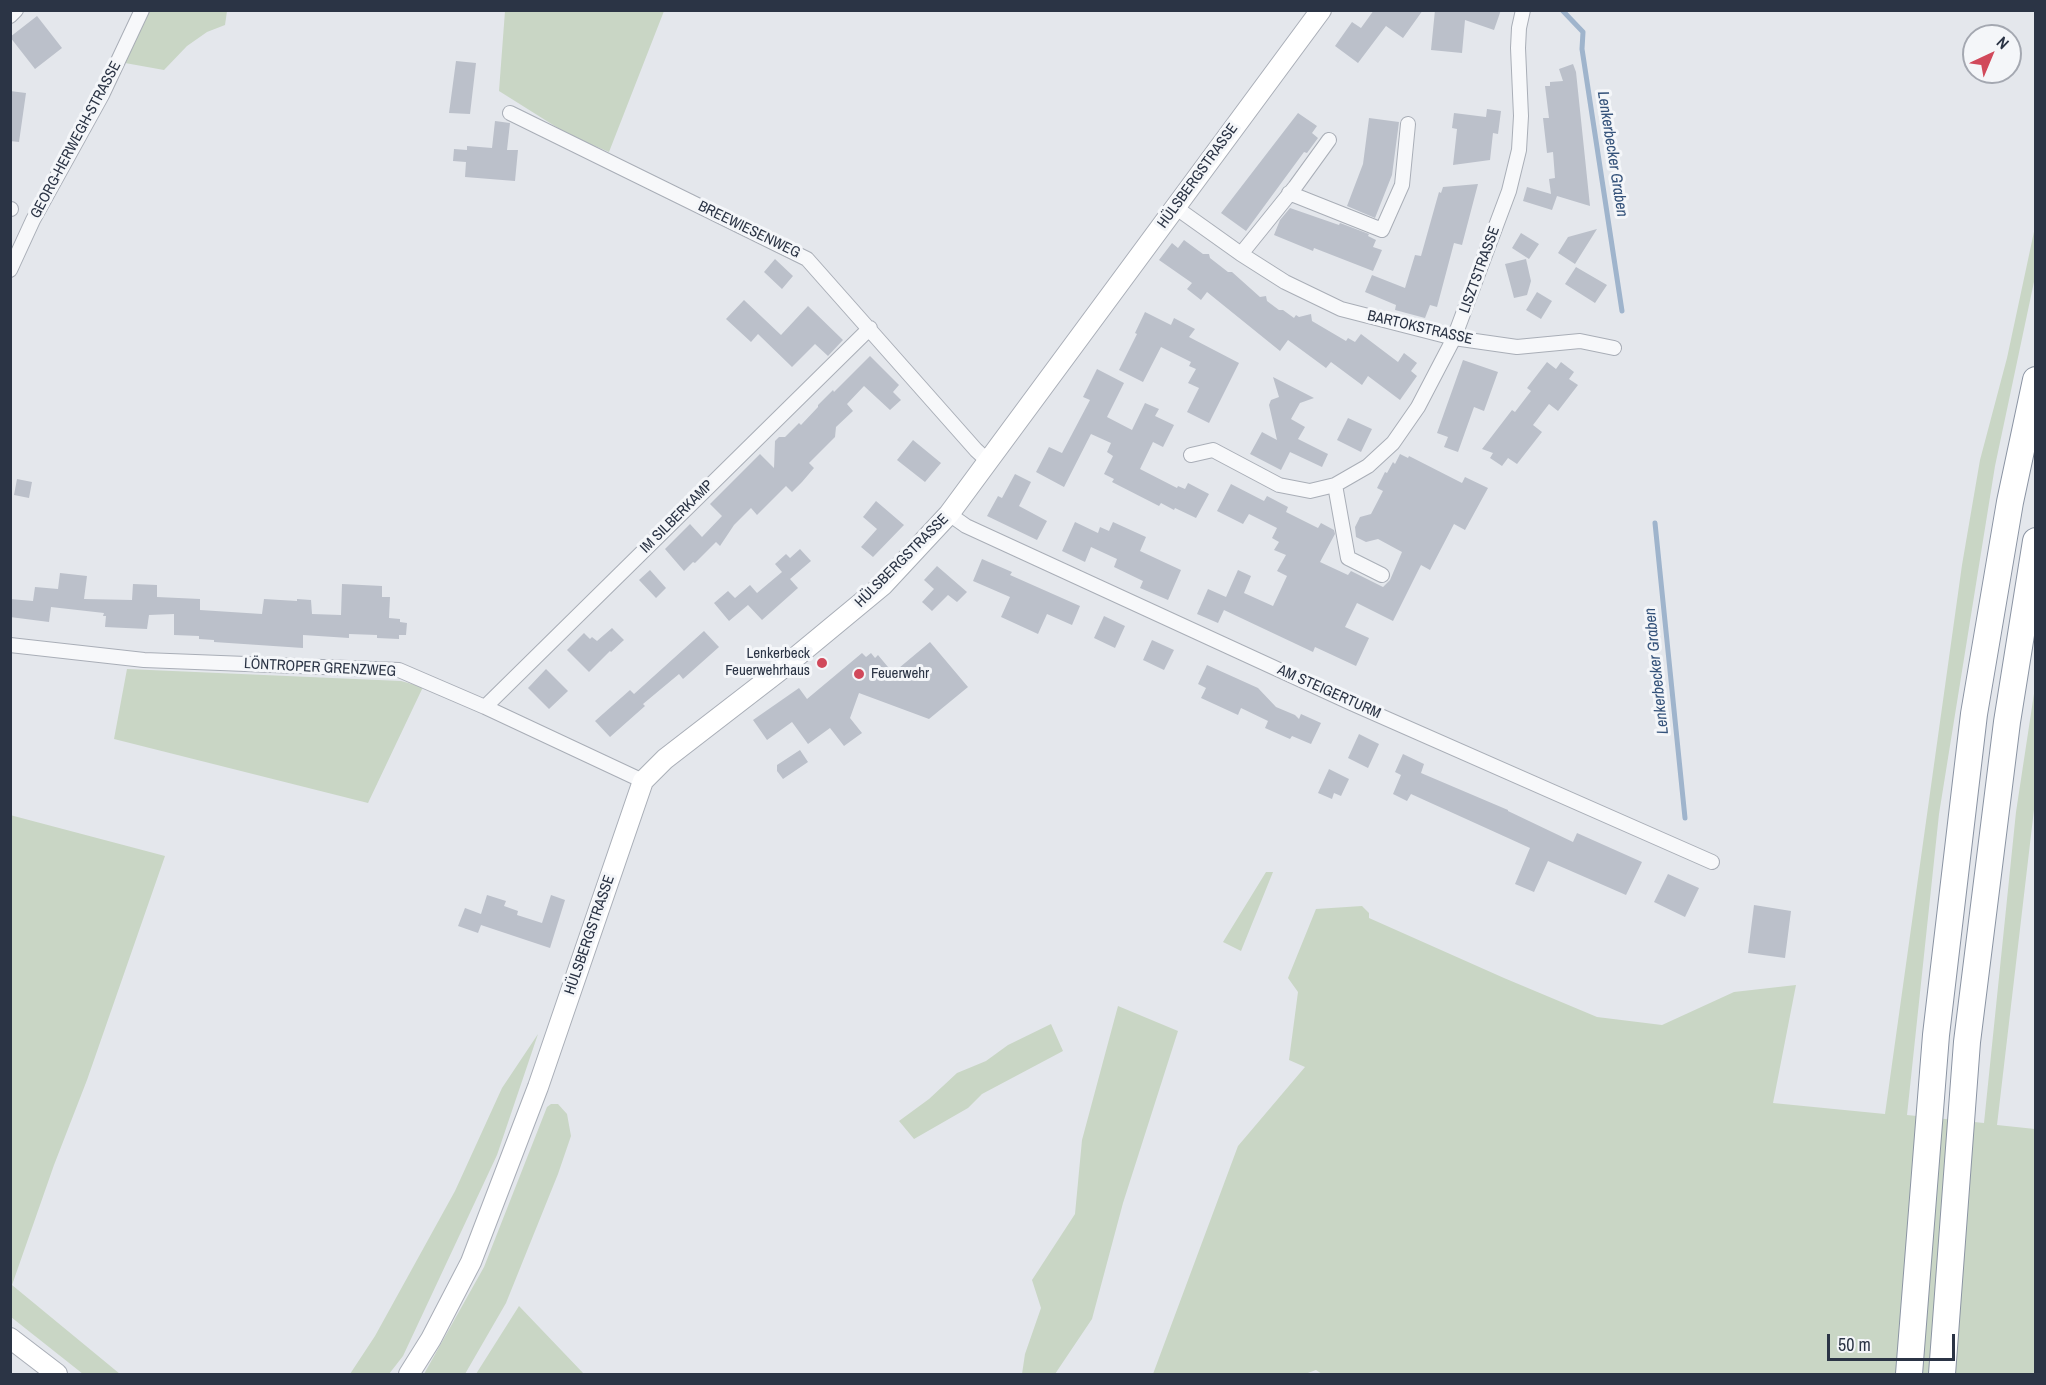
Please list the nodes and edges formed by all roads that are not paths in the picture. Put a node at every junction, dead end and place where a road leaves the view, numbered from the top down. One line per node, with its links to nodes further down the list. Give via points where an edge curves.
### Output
1 (16, 10): 5 (street)
2 (142, 10): 12 (street, GEORG-HERWEGH-STRASSE)
3 (1321, 10): 10 (street, HÜLSBERGSTRASSE)
4 (1523, 10): 14 (street, LISZTSTRASSE, via 1518,48 1520,150 1509,191)
5 (10, 16)
6 (510, 112): 13 (street, BREEWIESENWEG, via 807,259)
7 (1408, 124): 9 (street, via 1402,185 1382,230)
8 (1329, 140): 9 (street)
9 (1289, 193): 11 (street)
10 (1176, 207): 11 (street, BARTOKSTRASSE); 18 (street, HÜLSBERGSTRASSE)
11 (1241, 254): 14 (street, BARTOKSTRASSE, via 1285,282 1341,309)
12 (10, 270)
13 (870, 328): 18 (street, BREEWIESENWEG); 24 (street, IM SILBERKAMP)
14 (1454, 338): 15 (street, BARTOKSTRASSE, via 1517,347 1580,341); 19 (street, LISZTSTRASSE, via 1418,407 1393,443 1368,466)
15 (1614, 348)
16 (2036, 380): 30 (highway, via 2010,502 1974,714 1936,1035)
17 (1191, 456): 19 (street, LISZTSTRASSE, via 1213,450 1279,485 1310,491)
18 (989, 462): 20 (street, HÜLSBERGSTRASSE)
19 (1335, 485): 22 (street, via 1348,558)
20 (949, 514): 25 (street, HÜLSBERGSTRASSE, via 883,585 665,759); 26 (street, AM STEIGERTURM, via 966,526 1351,703)
21 (2036, 541): 31 (highway, via 2007,722 1967,1042)
22 (1382, 575)
23 (10, 645): 24 (street, LÖNTROPER GRENZWEG, via 144,660 399,669)
24 (485, 707): 25 (street, LÖNTROPER GRENZWEG)
25 (643, 781): 29 (street, HÜLSBERGSTRASSE, via 538,1087 471,1262)
26 (1712, 862)
27 (10, 1338): 28 (street)
28 (57, 1374)
29 (409, 1374)
30 (1909, 1374)
31 (1942, 1374)

